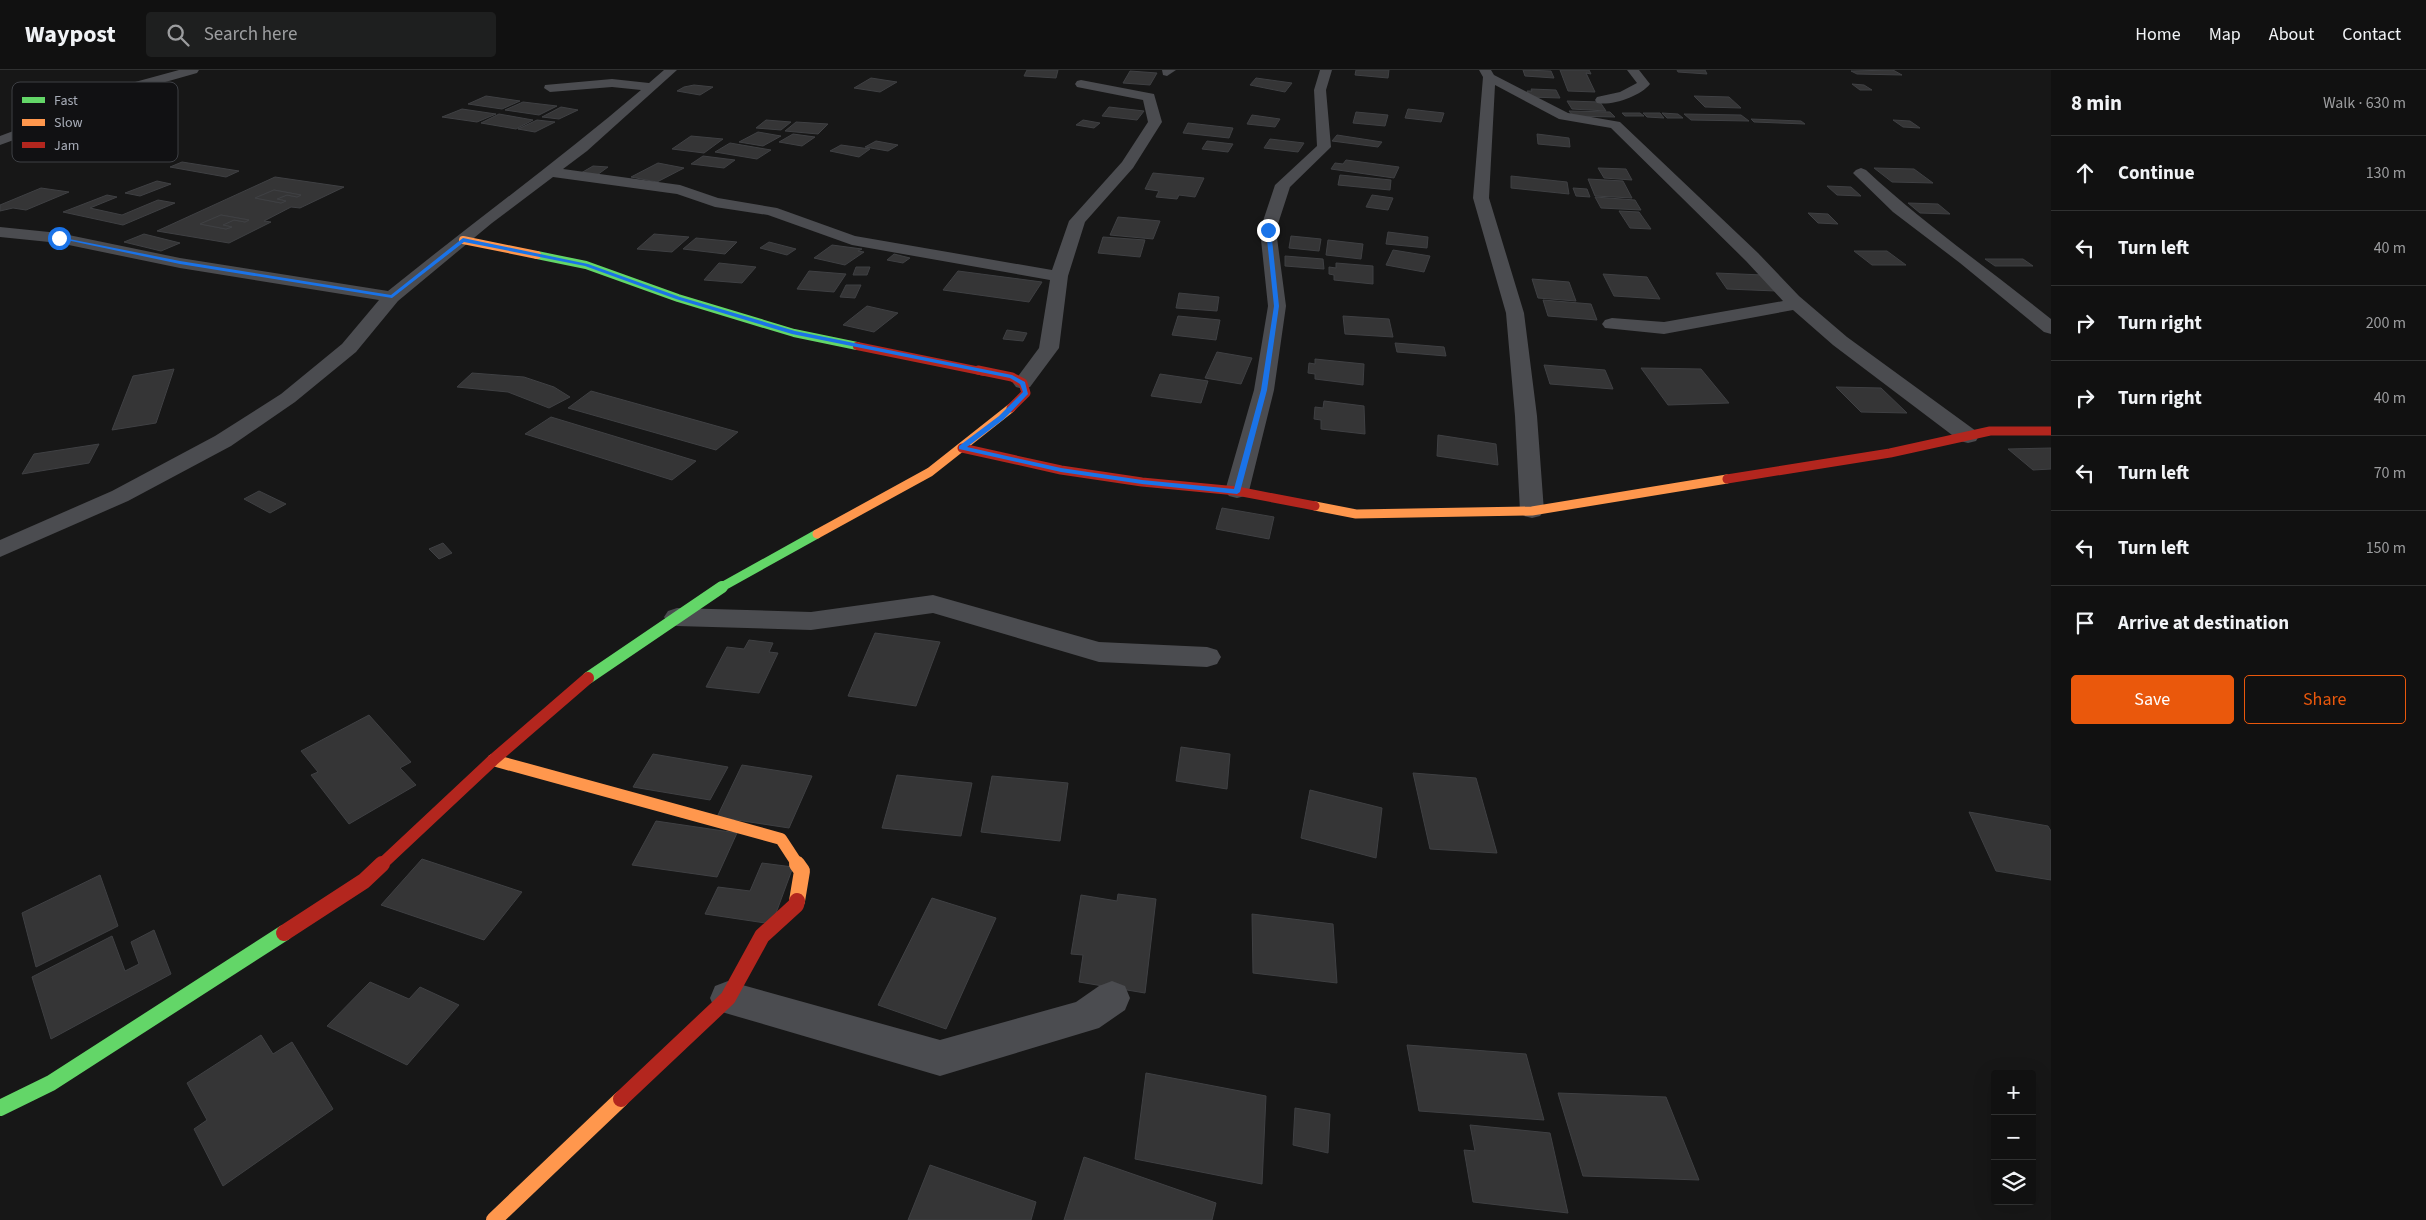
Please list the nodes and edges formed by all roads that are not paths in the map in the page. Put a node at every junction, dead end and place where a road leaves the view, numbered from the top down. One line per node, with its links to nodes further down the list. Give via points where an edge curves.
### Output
1 (193, 70): 6 (street)
2 (671, 70): 8 (street)
3 (1326, 70): 26 (street, via 1320,90 1324,147 1283,185 1268,230 1277,306 1264,390)
4 (1633, 70): 10 (street, via 1644,84 1624,95)
5 (1487, 74): 19 (street, via 1564,116 1615,125); 27 (street, via 1481,198 1515,313)
6 (152, 82)
7 (1081, 84): 17 (street, via 1149,97 1155,122 1128,165 1077,220)
8 (652, 87): 9 (street, via 612,82); 13 (street, via 582,148)
9 (550, 88)
10 (1602, 100)
11 (12, 136): 12 (street)
12 (0, 141)
13 (548, 172): 16 (street); 17 (street, via 680,190 715,202 771,211 852,240)
14 (1861, 173): 21 (street, via 1899,209)
15 (0, 232): 18 (street, via 59,238 180,263)
16 (463, 240): 18 (street); 22 (street, via 586,265 678,298 794,333 1012,377)
17 (1059, 276): 22 (street, via 1049,348)
18 (392, 297): 28 (street, via 349,348 288,398 223,442 120,496)
19 (1796, 304): 20 (street, via 1664,328); 24 (street, via 1840,341)
20 (1612, 324)
21 (2051, 328)
22 (1023, 383): 25 (street, via 1026,392 1001,418)
23 (2051, 430): 24 (street, via 1990,431)
24 (1968, 436): 27 (street, via 1890,453)
25 (962, 448): 26 (street, via 1061,470); 29 (street, via 930,472 726,584)
26 (1237, 492): 27 (street, via 1356,514)
27 (1532, 511)
28 (0, 549)
29 (677, 617): 30 (street, via 811,621 933,604 1099,652); 31 (street, via 604,664)
30 (1207, 657)
31 (492, 760): 32 (street, via 781,839 802,871 796,905 762,936); 34 (street, via 364,881 51,1083)
32 (728, 998): 33 (street, via 940,1058 1086,1016); 35 (street)
33 (1112, 998)
34 (0, 1108)
35 (494, 1220)

